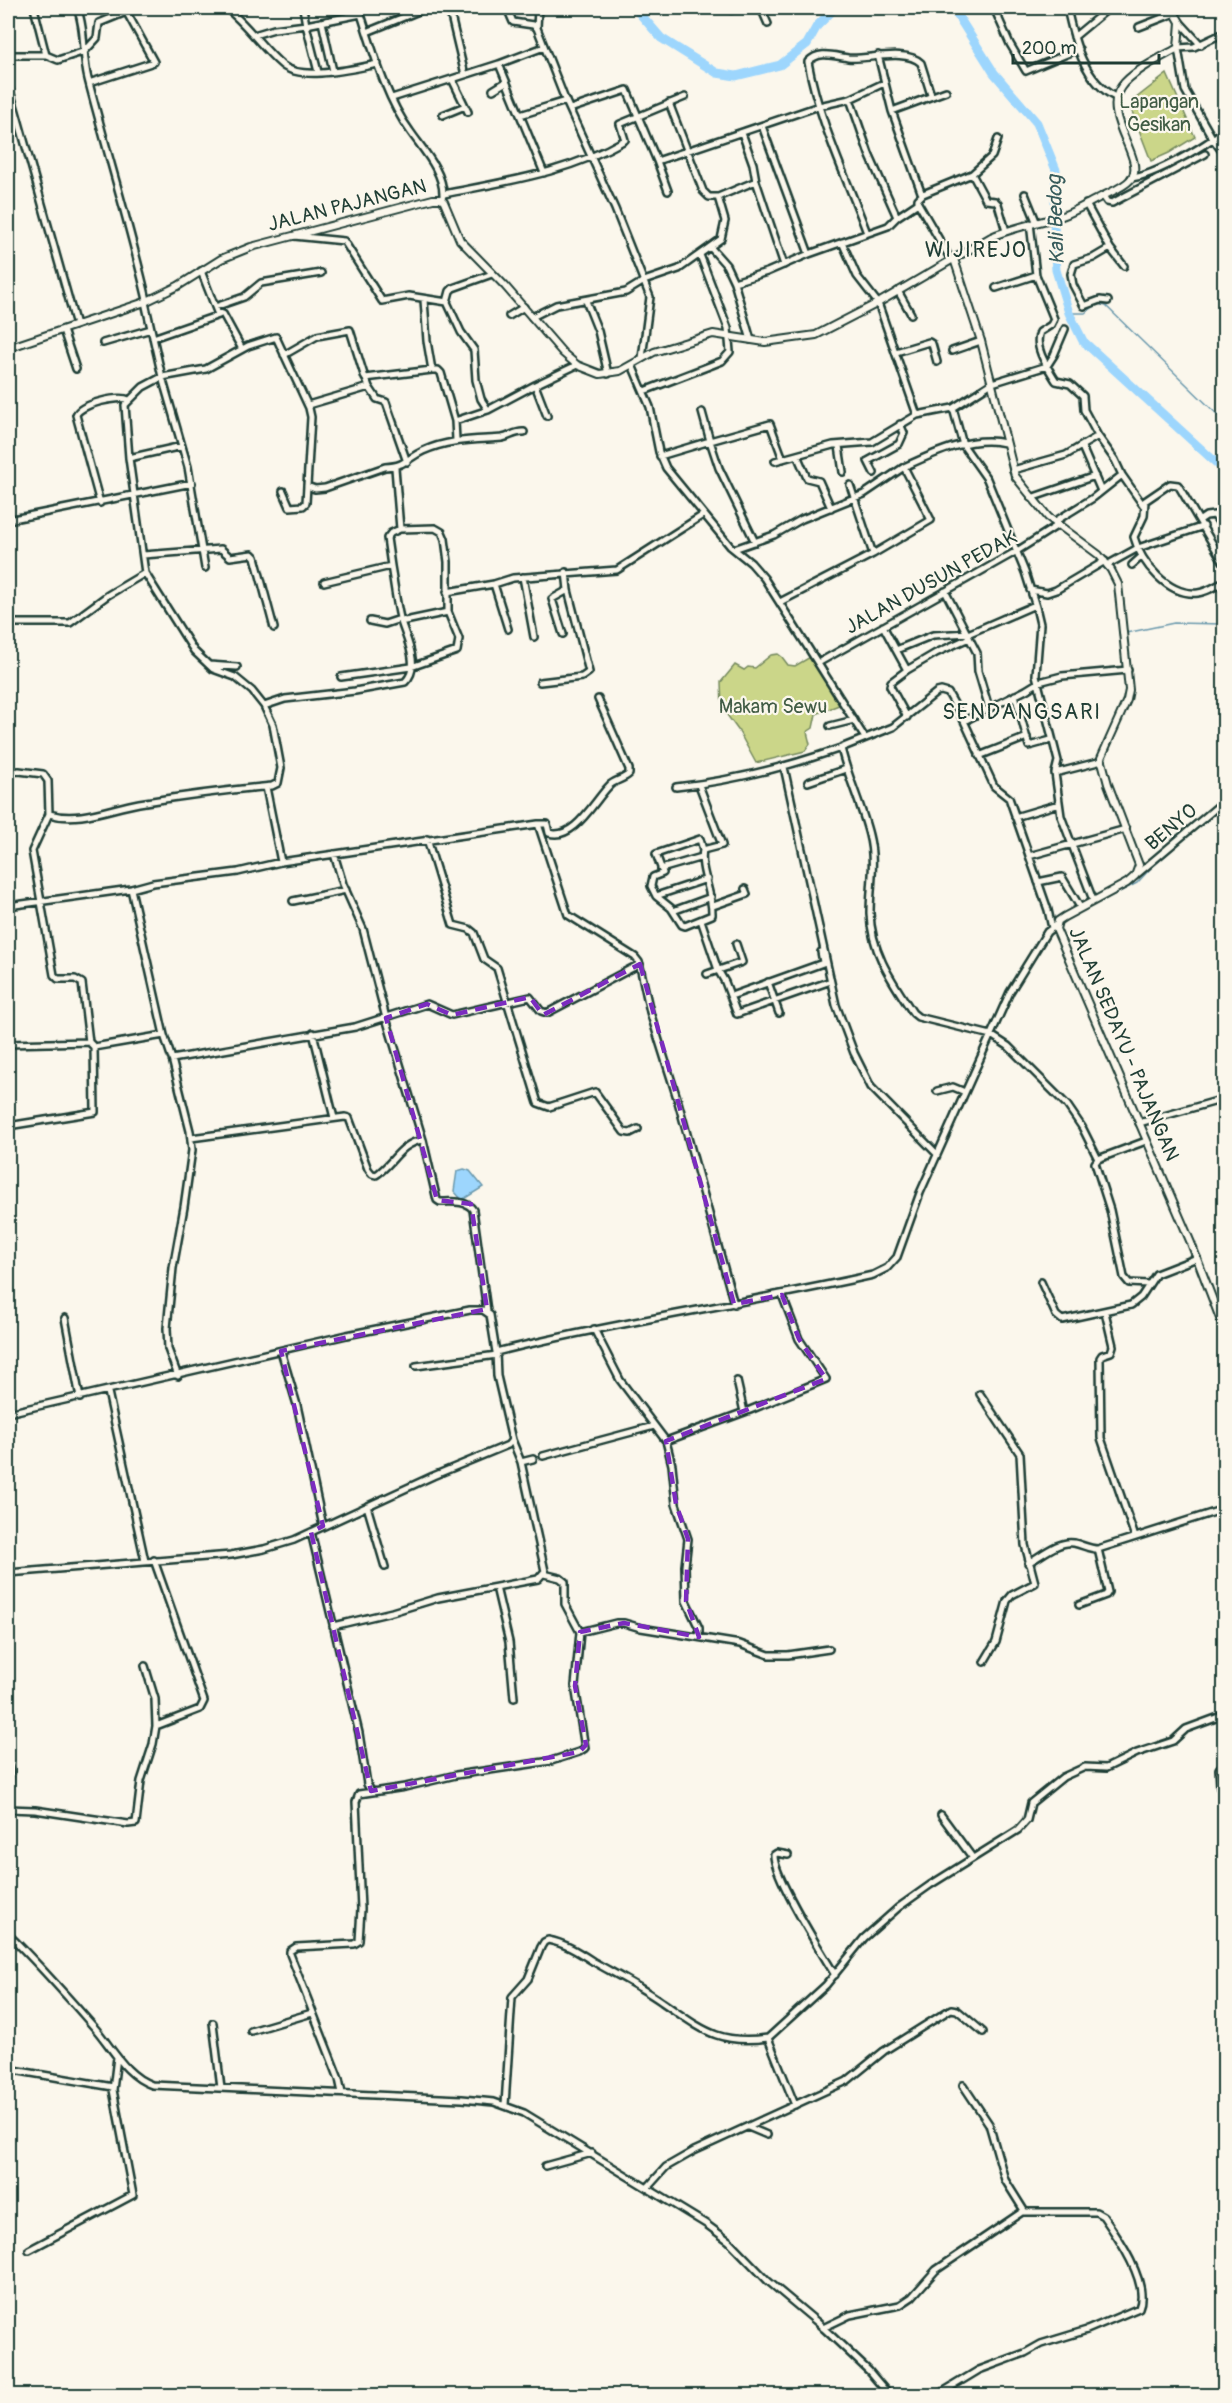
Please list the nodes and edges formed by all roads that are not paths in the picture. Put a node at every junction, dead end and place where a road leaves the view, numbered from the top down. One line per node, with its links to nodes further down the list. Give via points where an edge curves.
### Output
1 (34, 8): 35 (street)
2 (77, 8): 33 (street)
3 (136, 8): 17 (street)
4 (226, 8): 27 (street)
5 (303, 8): 22 (street)
6 (359, 8): 18 (street)
7 (426, 8): 25 (street)
8 (449, 8): 41 (street)
9 (507, 8): 24 (street, via 513,22)
10 (546, 8): 15 (street)
11 (761, 8): 21 (street)
12 (995, 8): 32 (street, via 1026,71)
13 (1068, 8): 28 (street)
14 (1109, 8): 28 (street)
15 (538, 9): 24 (street)
16 (1174, 10): 20 (main road); 23 (street)
17 (126, 11): 33 (street, via 99,23 97,38); 45 (street, via 154,62)
18 (361, 14): 19 (street); 25 (street)
19 (322, 22): 22 (street); 39 (street)
20 (1180, 22): 29 (street); 31 (main road)
21 (768, 24)
22 (306, 25): 27 (street); 40 (street)
23 (1139, 27)
24 (537, 28): 30 (street)
25 (367, 32): 37 (street)
26 (1224, 33): 29 (street)
27 (254, 35): 40 (street, via 284,66)
28 (1074, 38): 32 (street)
29 (1201, 45): 31 (street)
30 (544, 47): 38 (street); 54 (street)
31 (1178, 48): 52 (main road, via 1126,82); 66 (street, via 1185,90)
32 (1079, 49): 52 (street, via 1095,83)
33 (84, 52): 35 (street, via 58,60); 45 (street)
34 (8, 55): 35 (street)
35 (46, 55)
36 (878, 55): 46 (street); 49 (street, via 919,61); 56 (street, via 849,58 831,54 809,60)
37 (378, 64): 39 (street); 51 (street)
38 (499, 64): 41 (street); 43 (street)
39 (333, 71): 40 (street)
40 (318, 72)
41 (465, 75): 42 (street)
42 (452, 79): 51 (street); 59 (street, via 466,109)
43 (506, 82): 47 (street); 60 (street)
44 (8, 83): 119 (street)
45 (89, 83): 108 (street, via 132,233)
46 (884, 83): 53 (street); 58 (street)
47 (493, 90)
48 (946, 91): 49 (street)
49 (931, 95): 58 (street)
50 (685, 97): 55 (street)
51 (392, 98): 82 (street, via 430,159)
52 (1117, 98): 76 (main road, via 1116,116 1133,160)
53 (850, 99): 56 (street); 86 (street)
54 (566, 101): 57 (street); 60 (street)
55 (669, 103): 61 (street); 67 (street)
56 (819, 106): 62 (street); 89 (street)
57 (570, 109): 61 (street, via 626,90); 71 (street)
58 (892, 111): 79 (street)
59 (443, 115)
60 (520, 115): 74 (street)
61 (638, 116): 71 (street, via 619,125 625,140); 73 (street)
62 (762, 126): 64 (street); 94 (street)
63 (1224, 130): 66 (street)
64 (742, 133): 67 (street); 77 (street)
65 (998, 139): 75 (street, via 992,156)
66 (1213, 139): 68 (street); 70 (street)
67 (688, 150): 73 (street); 83 (street, via 704,191 711,198)
68 (1192, 150): 72 (street); 76 (street)
69 (1205, 154): 72 (street)
70 (1224, 154)
71 (592, 158): 74 (street); 103 (street)
72 (1197, 158): 81 (street, via 1112,203)
73 (657, 161): 78 (street)
74 (544, 173): 82 (street)
75 (972, 174): 79 (street); 88 (street, via 986,200 998,204)
76 (1131, 178): 81 (main road)
77 (756, 181): 83 (street); 97 (street)
78 (668, 191)
79 (922, 194): 84 (street)
80 (1025, 194): 87 (street)
81 (1103, 196): 85 (main road)
82 (443, 197): 90 (main road, JALAN PAJANGAN); 101 (main road, JALAN PAJANGAN, via 458,237)
83 (718, 197): 92 (street, via 724,228 721,239)
84 (918, 203): 86 (street); 96 (street)
85 (1086, 204): 87 (main road, via 1062,216); 93 (street)
86 (897, 217): 89 (street, via 888,226)
87 (1035, 222): 88 (main road); 102 (street)
88 (1006, 231): 96 (main road)
89 (867, 233): 91 (street)
90 (294, 236): 99 (main road, JALAN PAJANGAN, via 251,247); 107 (street, via 344,241 381,301 409,296)
91 (842, 242): 94 (street); 112 (street, via 857,276)
92 (711, 248): 95 (street); 104 (street)
93 (1110, 248): 98 (street); 110 (street, via 1074,264 1071,274 1084,306)
94 (809, 254): 97 (street)
95 (700, 255): 103 (street, via 679,269); 123 (street)
96 (952, 259): 106 (main road); 126 (main road)
97 (784, 265): 104 (street)
98 (1124, 266)
99 (201, 271): 108 (main road, JALAN PAJANGAN); 113 (street)
100 (321, 273): 113 (street, via 261,284 244,297)
101 (492, 274): 111 (street, via 453,288); 114 (main road, JALAN PAJANGAN)
102 (1036, 274): 105 (street); 137 (street, via 1054,319 1037,336)
103 (644, 281): 109 (street, via 626,292); 133 (street, via 650,297)
104 (734, 282): 125 (street)
105 (996, 288)
106 (898, 291): 112 (main road); 116 (street)
107 (424, 300): 111 (street); 139 (street)
108 (146, 301): 119 (main road, JALAN PAJANGAN); 120 (street)
109 (586, 301): 118 (street, via 556,305); 140 (street)
110 (1108, 301)
111 (447, 302): 150 (street, via 474,350 476,380)
112 (878, 303): 125 (main road, via 816,335 780,341); 131 (street)
113 (215, 307): 115 (street, via 217,313)
114 (524, 307): 117 (street); 118 (main road, JALAN PAJANGAN)
115 (224, 314): 124 (street); 129 (street)
116 (912, 314)
117 (509, 316)
118 (532, 317): 135 (main road, JALAN PAJANGAN)
119 (76, 326): 122 (main road, JALAN PAJANGAN)
120 (151, 329): 124 (street); 127 (street)
121 (1065, 329): 137 (street)
122 (63, 330): 128 (main road, JALAN PAJANGAN); 138 (street)
123 (728, 335): 125 (main road); 133 (main road, via 699,337); 146 (street, via 730,352 722,360)
124 (153, 338): 141 (street)
125 (751, 340)
126 (981, 341): 130 (street); 143 (main road)
127 (103, 343)
128 (8, 348)
129 (242, 349): 132 (street, via 274,337); 141 (street, via 206,369)
130 (952, 351)
131 (896, 352): 134 (street, via 929,342); 152 (street)
132 (284, 355): 142 (street, via 317,336 350,330); 148 (street)
133 (642, 358): 136 (main road)
134 (937, 362)
135 (577, 365): 140 (main road, JALAN PAJANGAN); 144 (street)
136 (632, 365): 140 (main road); 146 (street)
137 (1047, 366): 143 (street); 157 (street, via 1058,382 1070,384 1083,396 1084,410)
138 (76, 369)
139 (432, 370): 142 (street); 154 (street, via 441,373)
140 (608, 374)
141 (162, 377): 147 (street, via 142,387); 162 (street)
142 (366, 379): 145 (street)
143 (992, 383): 149 (street); 160 (main road)
144 (535, 385): 150 (street); 153 (street)
145 (369, 387): 148 (street); 170 (street, via 377,399 386,402)
146 (645, 391): 166 (street)
147 (129, 400): 167 (street, via 124,411); 186 (street, via 89,405 76,415)
148 (308, 405): 180 (street, via 311,417)
149 (953, 408): 152 (street); 161 (street)
150 (488, 410): 154 (street)
151 (702, 412): 159 (street)
152 (917, 415): 155 (street)
153 (547, 416)
154 (455, 421): 158 (street)
155 (900, 424): 163 (street, via 872,442); 179 (street, via 904,433 899,444 868,461)
156 (524, 432): 158 (street, via 503,438)
157 (1098, 436): 164 (street); 175 (street)
158 (456, 440): 170 (street, via 423,451)
159 (710, 441): 166 (street); 168 (street, via 770,424); 196 (street)
160 (1005, 443): 161 (street, via 989,439); 173 (main road)
161 (963, 445): 171 (street); 200 (street, via 987,479)
162 (182, 446): 167 (street); 177 (street)
163 (839, 446): 165 (street); 174 (street)
164 (1082, 447): 173 (street); 176 (street)
165 (798, 455): 168 (street); 188 (street, via 807,478 822,485)
166 (660, 456): 189 (street)
167 (129, 458): 183 (street)
168 (783, 459): 169 (street)
169 (775, 461)
170 (407, 462): 172 (street)
171 (904, 467): 179 (street); 201 (street, via 931,520)
172 (395, 468): 180 (street, via 385,467 325,488); 194 (street)
173 (1013, 470): 185 (main road)
174 (843, 472)
175 (1122, 475): 182 (street, JALAN DUSUN PEDAK); 187 (street)
176 (1095, 476): 182 (street); 185 (street)
177 (192, 483): 183 (street); 199 (street)
178 (850, 485): 184 (street)
179 (879, 485): 184 (street)
180 (306, 486): 181 (street, via 303,506 288,507)
181 (283, 491)
182 (1101, 491): 192 (street, JALAN DUSUN PEDAK)
183 (134, 496): 186 (street); 202 (street)
184 (854, 498): 188 (street); 201 (street)
185 (1031, 498): 192 (main road)
186 (100, 502): 190 (street)
187 (1143, 505): 191 (street, via 1170,484 1176,484); 197 (street, via 1145,513 1134,537)
188 (831, 508): 196 (street)
189 (703, 515): 198 (street); 209 (street, via 617,570)
190 (8, 520)
191 (1200, 520): 193 (street); 195 (street, via 1214,515)
192 (1056, 524): 200 (street, JALAN DUSUN PEDAK); 205 (main road)
193 (1204, 526): 197 (street); 204 (street)
194 (400, 529): 207 (street, via 387,538); 218 (street, via 435,528 442,532 448,561)
195 (1224, 529)
196 (755, 542): 198 (street)
197 (1138, 548): 203 (street); 205 (street)
198 (734, 549): 219 (street, via 758,571)
199 (201, 550): 202 (street); 208 (street); 226 (street, via 221,549 230,557 249,553 254,556)
200 (1017, 551): 216 (street); 217 (street, JALAN DUSUN PEDAK)
201 (873, 554): 219 (street)
202 (143, 555): 210 (street)
203 (1141, 558): 206 (street); 213 (street, via 1173,588 1203,592)
204 (1224, 562)
205 (1106, 563): 216 (street, via 1056,590); 237 (main road, via 1118,584)
206 (1132, 565)
207 (390, 566): 212 (street); 222 (street)
208 (205, 568)
209 (566, 572): 211 (street); 215 (street)
210 (146, 573): 224 (street, via 70,623); 233 (street, via 194,651)
211 (523, 577): 214 (street); 230 (street)
212 (324, 582)
213 (1224, 582)
214 (494, 584): 218 (street); 227 (street)
215 (568, 590): 228 (street, via 552,598); 239 (street, via 589,672 582,677)
216 (1030, 590): 220 (street)
217 (945, 591): 225 (street, JALAN DUSUN PEDAK); 229 (street)
218 (447, 592): 221 (street)
219 (780, 602): 232 (street)
220 (1035, 605): 229 (street); 240 (street, via 1040,624 1036,675)
221 (448, 612): 222 (street); 235 (street, via 459,639 456,653)
222 (400, 619): 223 (street, via 385,624); 235 (street, via 411,653)
223 (370, 621)
224 (8, 623)
225 (883, 626): 231 (street); 232 (street, JALAN DUSUN PEDAK)
226 (274, 628)
227 (508, 629)
228 (563, 634)
229 (967, 636): 231 (street, via 955,632 925,637); 236 (street); 244 (street, via 979,657 978,671)
230 (534, 637)
231 (896, 650): 236 (street)
232 (818, 663): 246 (street)
233 (207, 665): 234 (street); 243 (street, via 235,676)
234 (237, 667)
235 (411, 667): 238 (street); 243 (street, via 405,682 285,699)
236 (907, 670): 245 (street, via 890,684)
237 (1128, 670): 240 (street); 254 (main road, via 1127,700)
238 (341, 677)
239 (540, 682)
240 (1039, 682): 241 (street); 251 (street)
241 (1015, 695): 244 (street); 249 (street)
242 (598, 699): 267 (street, via 629,774 610,784 568,831 551,834 547,824)
243 (264, 706): 261 (street, via 273,725 281,768 278,783)
244 (989, 708): 247 (street)
245 (907, 717): 247 (street, via 945,691); 250 (street)
246 (854, 720): 248 (street); 250 (street)
247 (964, 721): 253 (street)
248 (830, 726)
249 (1027, 737): 251 (street, via 1029,746); 253 (street)
250 (865, 738): 252 (street)
251 (1051, 740): 258 (street, via 1058,760)
252 (841, 748): 255 (street); 256 (street)
253 (979, 756): 266 (street, via 994,786 1008,798)
254 (1102, 761): 258 (street); 268 (main road)
255 (784, 767): 260 (street); 325 (street, via 836,1005 854,1053 871,1087)
256 (846, 769): 259 (street); 310 (street, via 869,835 872,930 883,966 918,1017)
257 (8, 772): 265 (street, via 43,774)
258 (1055, 773): 264 (street)
259 (808, 782)
260 (699, 785): 262 (street); 271 (street, via 722,845)
261 (266, 787): 265 (street, via 138,803 78,817); 275 (street)
262 (676, 788)
263 (1224, 801): 277 (street, BENYO)
264 (1059, 804): 266 (street); 270 (street)
265 (49, 813): 286 (street, via 32,847)
266 (1015, 817): 273 (street)
267 (538, 824): 269 (street); 297 (street, via 568,915)
268 (1126, 829): 270 (street); 277 (main road, via 1138,861)
269 (428, 839): 272 (street); 305 (street, via 453,925 474,933 484,959 497,968)
270 (1071, 843): 273 (street); 285 (street)
271 (703, 850): 274 (street); 276 (street, via 699,839 656,854)
272 (334, 854): 275 (street); 282 (street)
273 (1029, 856): 279 (street)
274 (702, 857): 276 (street); 278 (street)
275 (281, 862): 280 (street)
276 (662, 869): 283 (street, via 663,873 653,877 651,886)
277 (1136, 876): 285 (main road, JALAN SEDAYU - PAJANGAN)
278 (707, 879): 283 (street); 284 (street)
279 (1038, 882): 290 (street, via 1062,877); 293 (street)
280 (131, 889): 286 (street); 309 (street)
281 (745, 889): 289 (street, via 747,894)
282 (346, 890): 287 (street); 307 (street, via 363,929)
283 (656, 896): 291 (street)
284 (711, 897): 289 (street); 291 (street)
285 (1093, 900): 290 (main road, JALAN SEDAYU - PAJANGAN)
286 (41, 902): 288 (street); 311 (street, via 54,975 58,979 79,980 84,989)
287 (293, 902)
288 (8, 906)
289 (712, 906): 292 (street, via 712,915)
290 (1080, 907): 293 (main road, JALAN SEDAYU - PAJANGAN)
291 (673, 910): 292 (street, via 682,925)
292 (701, 920): 298 (street)
293 (1054, 926): 310 (street, via 1010,992); 319 (main road, JALAN SEDAYU - PAJANGAN)
294 (736, 944): 298 (street, via 742,962)
295 (820, 952): 296 (street)
296 (823, 963): 300 (street); 301 (street)
297 (640, 964): 305 (street, via 551,1012 541,1011 530,997); 331 (street, via 650,1012)
298 (718, 970): 299 (street); 303 (street)
299 (707, 974)
300 (768, 982): 303 (street); 304 (street)
301 (828, 982): 302 (street); 304 (street)
302 (829, 990)
303 (731, 996): 304 (street, via 737,1014)
304 (774, 1000): 306 (street)
305 (509, 1002): 307 (street, via 452,1015 427,1004); 321 (street, via 538,1103 549,1107 595,1092 624,1132)
306 (779, 1013)
307 (386, 1018): 308 (street); 323 (street)
308 (313, 1033): 314 (street); 318 (street)
309 (164, 1035): 313 (street); 314 (street)
310 (991, 1035): 316 (street); 326 (street, via 1008,1046 1068,1105)
311 (89, 1041): 312 (street); 313 (street)
312 (8, 1044)
313 (94, 1047): 320 (street, via 95,1112)
314 (172, 1059): 322 (street)
315 (937, 1090): 316 (street, via 953,1087)
316 (965, 1092): 325 (street)
317 (1224, 1099): 319 (street)
318 (334, 1118): 322 (street); 323 (street, via 349,1118 368,1169 376,1175 404,1148)
319 (1139, 1123): 324 (main road, JALAN SEDAYU - PAJANGAN)
320 (8, 1126)
321 (638, 1129)
322 (191, 1138): 340 (street, via 167,1328 168,1349)
323 (423, 1140): 332 (street, via 437,1200 470,1205 473,1210)
324 (1146, 1141): 326 (street); 327 (main road, JALAN SEDAYU - PAJANGAN)
325 (937, 1154): 330 (street, via 893,1263 873,1275)
326 (1098, 1159): 329 (street, via 1095,1163 1110,1210 1123,1275 1129,1283)
327 (1197, 1258): 329 (street, via 1158,1273); 336 (main road, JALAN SEDAYU - PAJANGAN)
328 (1041, 1282): 333 (street, via 1060,1320)
329 (1148, 1284): 333 (street, via 1137,1302)
330 (783, 1295): 331 (street); 345 (street, via 799,1340 826,1379)
331 (734, 1304): 335 (street)
332 (487, 1311): 337 (street, via 470,1310); 338 (street)
333 (1105, 1312): 357 (street, via 1113,1346 1111,1352 1100,1358 1100,1430)
334 (65, 1318): 344 (street)
335 (594, 1329): 338 (street); 347 (street, via 620,1380)
336 (1224, 1329)
337 (281, 1351): 340 (street); 355 (street)
338 (496, 1354): 339 (street); 348 (street)
339 (416, 1365)
340 (178, 1376): 342 (street)
341 (737, 1382): 345 (street)
342 (108, 1392): 344 (street); 360 (street)
343 (980, 1395): 361 (street, via 1020,1454)
344 (80, 1398): 346 (street)
345 (744, 1412): 349 (street)
346 (8, 1413)
347 (654, 1426): 349 (street); 350 (street)
348 (512, 1440): 352 (street); 353 (street, via 499,1450)
349 (666, 1441): 369 (street, via 676,1504 688,1539 686,1601 699,1628)
350 (543, 1456)
351 (532, 1459): 352 (street)
352 (520, 1462): 364 (street)
353 (367, 1506): 355 (street); 362 (street)
354 (1224, 1509): 357 (street)
355 (323, 1526): 356 (street)
356 (310, 1532): 359 (street, via 242,1553); 367 (street)
357 (1135, 1537): 358 (street)
358 (1098, 1549): 361 (street, via 1067,1542); 366 (street, via 1108,1592)
359 (154, 1560): 360 (street); 375 (street, via 204,1701 200,1709)
360 (145, 1561): 363 (street)
361 (1028, 1563): 371 (street, via 1035,1583 1007,1601 996,1642)
362 (385, 1567)
363 (8, 1573)
364 (544, 1574): 365 (street, via 538,1580); 368 (street, via 565,1582 565,1604)
365 (496, 1587): 367 (street); 373 (street, via 509,1642)
366 (1079, 1605)
367 (333, 1626): 378 (street)
368 (580, 1632): 369 (street, via 624,1623); 378 (street, via 575,1678 586,1742 583,1750 541,1763)
369 (699, 1637): 370 (street, via 740,1644 775,1656)
370 (829, 1649)
371 (984, 1662)
372 (145, 1666): 375 (street, via 155,1699)
373 (514, 1698)
374 (1224, 1715): 383 (street, via 1106,1768 1085,1767 1063,1776 1031,1803 1027,1820 1018,1830)
375 (156, 1726): 380 (street, via 141,1781 135,1824)
376 (8, 1762): 380 (street)
377 (1224, 1763): 379 (street, via 1219,1769)
378 (371, 1791): 386 (street, via 358,1794 356,1802 359,1941 296,1947 290,1951)
379 (1224, 1793)
380 (8, 1809)
381 (941, 1815): 383 (street)
382 (788, 1855): 385 (street, via 777,1852 776,1866)
383 (972, 1857): 385 (street, via 899,1906 864,1938)
384 (8, 1934): 391 (street)
385 (835, 1975): 390 (street)
386 (312, 2013): 388 (street); 396 (street)
387 (213, 2023): 395 (street)
388 (251, 2031)
389 (983, 2032): 398 (street, via 951,2009 884,2050 847,2081)
390 (768, 2038): 397 (street, via 743,2041 720,2037 684,2019 574,1949 548,1940 511,2003); 398 (street)
391 (117, 2056): 394 (street); 395 (street, via 134,2076 152,2085)
392 (8, 2069): 394 (street)
393 (963, 2085): 404 (street, via 989,2124 1005,2180)
394 (113, 2087): 405 (street, via 133,2195)
395 (221, 2088): 396 (street)
396 (342, 2093): 397 (street, via 462,2098)
397 (505, 2105): 401 (street)
398 (795, 2106): 399 (street)
399 (748, 2127): 400 (street); 403 (street, via 675,2161)
400 (767, 2135)
401 (592, 2153): 402 (street); 403 (street)
402 (544, 2166)
403 (648, 2187): 406 (street, via 729,2241)
404 (1025, 2212): 406 (street, via 936,2270 900,2305 856,2314); 408 (street, via 1096,2212 1103,2216 1135,2268 1140,2306 979,2370)
405 (29, 2250)
406 (823, 2328): 407 (street)
407 (890, 2396)
408 (936, 2396)

